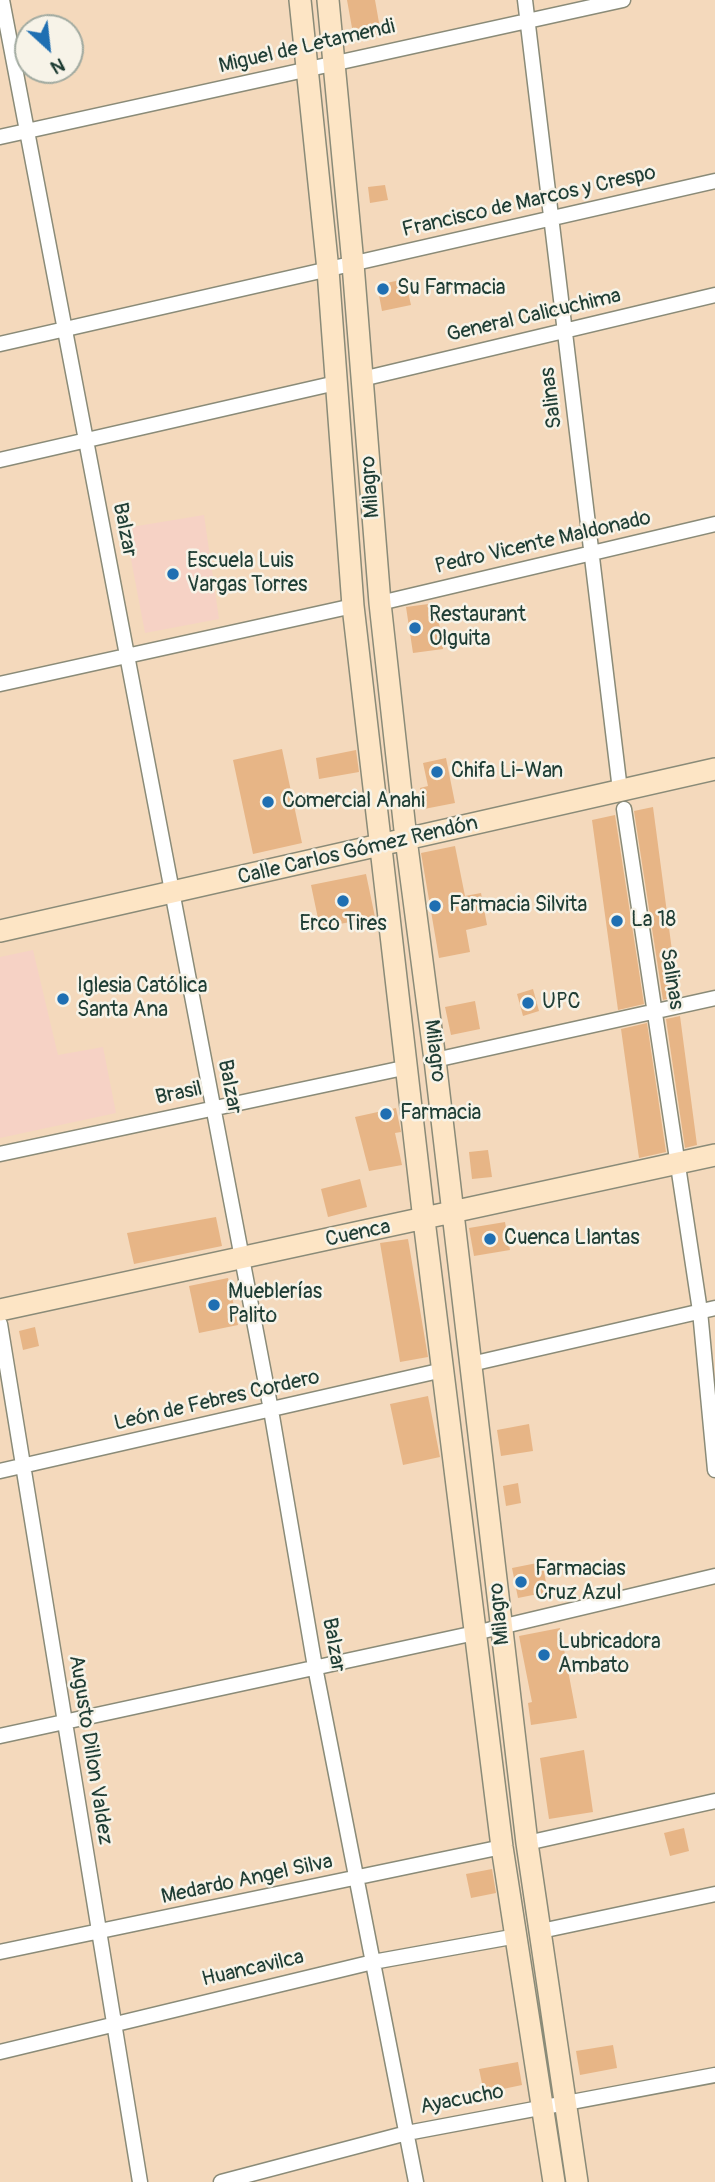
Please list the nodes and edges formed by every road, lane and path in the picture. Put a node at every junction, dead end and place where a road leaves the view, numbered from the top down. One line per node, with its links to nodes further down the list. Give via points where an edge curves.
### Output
1 (2, 0): 9 (street, Balzar)
2 (300, 0): 8 (main road, Milagro)
3 (328, 0): 7 (main road, Milagro)
4 (525, 0): 6 (street, Salinas)
5 (623, 0): 6 (street, Miguel de Letamendi)
6 (528, 21): 7 (street, Miguel de Letamendi); 12 (street, Salinas)
7 (334, 62): 8 (street, Miguel de Letamendi); 13 (main road, Milagro)
8 (307, 69): 9 (street, Miguel de Letamendi); 14 (main road, Milagro)
9 (27, 131): 10 (street, Miguel de Letamendi); 16 (street, Balzar)
10 (0, 136)
11 (715, 181): 12 (street, Francisco de Marcos y Crespo)
12 (552, 218): 13 (street, Francisco de Marcos y Crespo); 17 (street, Salinas)
13 (353, 264): 14 (street, Francisco de Marcos y Crespo); 19 (main road, Milagro)
14 (328, 270): 16 (street); 20 (main road, Milagro)
15 (715, 295): 17 (street, General Calicuchima)
16 (65, 330): 18 (street); 21 (street, Balzar)
17 (565, 330): 19 (street, General Calicuchima); 24 (street, Salinas)
18 (0, 344)
19 (362, 379): 25 (main road, Milagro)
20 (336, 383): 21 (street); 26 (main road, Milagro)
21 (85, 441): 22 (street); 27 (street, Balzar)
22 (0, 460)
23 (715, 524): 24 (street, Pedro Vicente Maldonado)
24 (592, 552): 25 (street, Pedro Vicente Maldonado); 30 (street, Salinas)
25 (380, 603): 31 (main road, Milagro)
26 (353, 606): 27 (street); 32 (main road, Milagro)
27 (126, 656): 28 (street); 33 (street, Balzar)
28 (0, 684)
29 (715, 769): 30 (main road, Calle Carlos Gómez Rendón)
30 (622, 800): 31 (main road, Calle Carlos Gómez Rendón); 36 (street, Salinas)
31 (406, 839): 32 (main road, Calle Carlos Gómez Rendón); 37 (main road, Milagro)
32 (381, 845): 33 (main road, Calle Carlos Gómez Rendón); 38 (main road, Milagro)
33 (171, 894): 34 (main road, Calle Carlos Gómez Rendón); 39 (street, Balzar)
34 (0, 931)
35 (715, 998): 36 (street)
36 (655, 1011): 37 (street); 42 (street, Salinas)
37 (435, 1060): 43 (main road, Milagro)
38 (408, 1067): 39 (street, Brasil); 44 (main road, Milagro)
39 (212, 1109): 40 (street, Brasil); 45 (street, Balzar)
40 (0, 1154)
41 (715, 1155): 42 (main road, Cuenca)
42 (676, 1159): 43 (main road, Cuenca); 48 (street, Salinas)
43 (453, 1212): 44 (main road, Cuenca); 50 (main road, Milagro)
44 (424, 1220): 45 (main road, Cuenca); 51 (main road, Milagro)
45 (240, 1259): 47 (main road, Cuenca); 52 (street, Balzar)
46 (715, 1308): 48 (street)
47 (0, 1310)
48 (700, 1311): 50 (street); 54 (street, Salinas)
49 (0, 1324): 53 (street, Augusto Dillon Valdez)
50 (471, 1364): 57 (main road, Milagro)
51 (443, 1370): 52 (street, León de Febres Cordero); 58 (main road, Milagro)
52 (271, 1410): 53 (street, León de Febres Cordero); 59 (street, Balzar)
53 (22, 1467): 55 (street, León de Febres Cordero); 60 (street, Augusto Dillon Valdez)
54 (715, 1470)
55 (0, 1471)
56 (715, 1576): 57 (street)
57 (502, 1626): 58 (street); 63 (main road, Milagro)
58 (475, 1633): 59 (street); 64 (main road, Milagro)
59 (315, 1667): 60 (street); 65 (street, Balzar)
60 (64, 1722): 61 (street); 68 (street, Augusto Dillon Valdez)
61 (0, 1736)
62 (715, 1801): 63 (street)
63 (527, 1843): 67 (main road, Milagro)
64 (502, 1847): 65 (street, Medardo Angel Silva); 69 (main road, Milagro)
65 (357, 1878): 68 (street, Medardo Angel Silva); 71 (street, Balzar)
66 (715, 1894): 67 (street)
67 (541, 1931): 75 (main road, Milagro)
68 (99, 1932): 70 (street, Medardo Angel Silva); 72 (street, Augusto Dillon Valdez)
69 (517, 1936): 71 (street, Huancavilca); 76 (main road, Milagro)
70 (0, 1952)
71 (373, 1962): 72 (street, Huancavilca); 77 (street, Balzar)
72 (112, 2023): 73 (street, Huancavilca); 78 (street, Augusto Dillon Valdez)
73 (0, 2052)
74 (715, 2075): 75 (street, Ayacucho)
75 (565, 2102): 76 (street, Ayacucho); 82 (main road, Milagro)
76 (542, 2106): 77 (street, Ayacucho); 81 (main road, Milagro)
77 (407, 2133): 79 (street, Ayacucho); 80 (street, Balzar)
78 (140, 2182)
79 (220, 2182)
80 (416, 2182)
81 (554, 2182)
82 (577, 2182)

